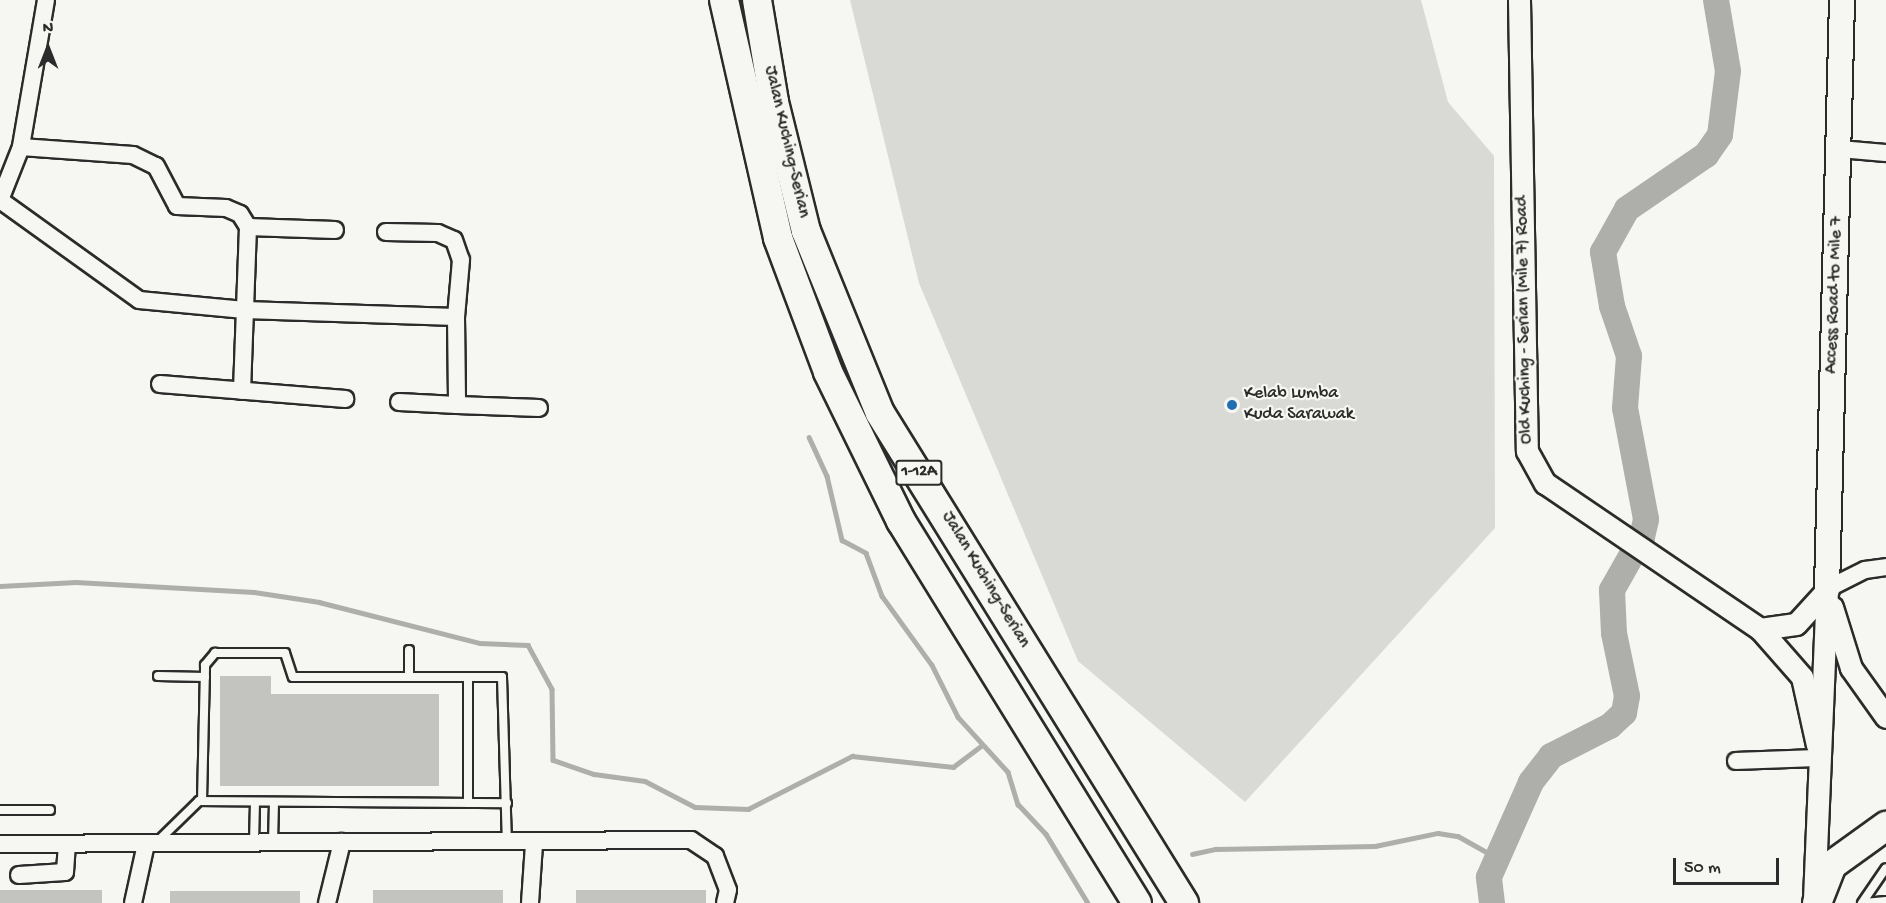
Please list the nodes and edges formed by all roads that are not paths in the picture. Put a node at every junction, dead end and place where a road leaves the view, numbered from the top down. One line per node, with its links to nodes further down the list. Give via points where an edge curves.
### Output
1 (46, 0): 6 (street)
2 (724, 0): 54 (highway, Jalan Kuching-Serian, via 778,238 828,372 901,521)
3 (757, 0): 55 (highway, Jalan Kuching-Serian / 1-12A, via 796,197 824,282 880,413)
4 (1519, 0): 22 (street, Old Kuching - Serian (Mile 7) Road, via 1527,451 1545,483)
5 (1842, 0): 7 (main road, Access Road to Mile 7)
6 (21, 147): 9 (street, via 145,159 156,166 177,206 226,208 240,214); 12 (street, via 0,200 139,300)
7 (1839, 149): 8 (street); 21 (main road, Access Road to Mile 7)
8 (1886, 153)
9 (248, 227): 10 (street); 12 (street)
10 (334, 230)
11 (386, 232): 13 (street, via 438,233 454,240 461,260)
12 (245, 310): 13 (street); 15 (street)
13 (456, 317): 18 (street)
14 (160, 384): 15 (street)
15 (242, 392): 16 (street)
16 (345, 399)
17 (399, 402): 18 (street)
18 (457, 405): 19 (street)
19 (539, 408)
20 (1886, 567): 21 (street, via 1865,570)
21 (1827, 589): 22 (street, via 1796,624); 28 (street, via 1851,668); 29 (street)
22 (1760, 629): 29 (street, Old Kuching - Serian (Mile 7) Road, via 1802,677)
23 (409, 650): 26 (lane)
24 (158, 676): 25 (lane)
25 (205, 677): 26 (lane, via 208,658 215,653 270,653 290,658 292,677); 31 (lane)
26 (409, 677): 27 (lane)
27 (468, 677): 34 (lane); 35 (lane, via 502,677 507,683)
28 (1886, 717)
29 (1817, 752): 30 (street); 56 (street)
30 (1736, 761)
31 (202, 801): 32 (lane); 46 (lane, via 192,804)
32 (255, 801): 33 (lane); 40 (lane)
33 (274, 801): 34 (lane); 41 (lane)
34 (468, 803): 35 (lane)
35 (507, 803): 42 (lane)
36 (0, 810): 37 (lane)
37 (50, 810)
38 (1886, 826): 56 (highway, via 1832,865)
39 (342, 842): 41 (street); 42 (street); 51 (street)
40 (254, 843): 41 (street); 46 (street)
41 (273, 843)
42 (507, 843): 43 (street)
43 (534, 843): 52 (street); 53 (street, via 690,840 716,856 728,890)
44 (0, 844): 45 (street)
45 (67, 844): 46 (street); 48 (street, via 65,872)
46 (151, 844): 50 (street)
47 (1886, 868): 57 (lane)
48 (19, 875)
49 (1886, 901): 57 (lane)
50 (133, 903)
51 (327, 903)
52 (530, 903)
53 (724, 903)
54 (1137, 903)
55 (1184, 903)
56 (1816, 903)
57 (1863, 903)

